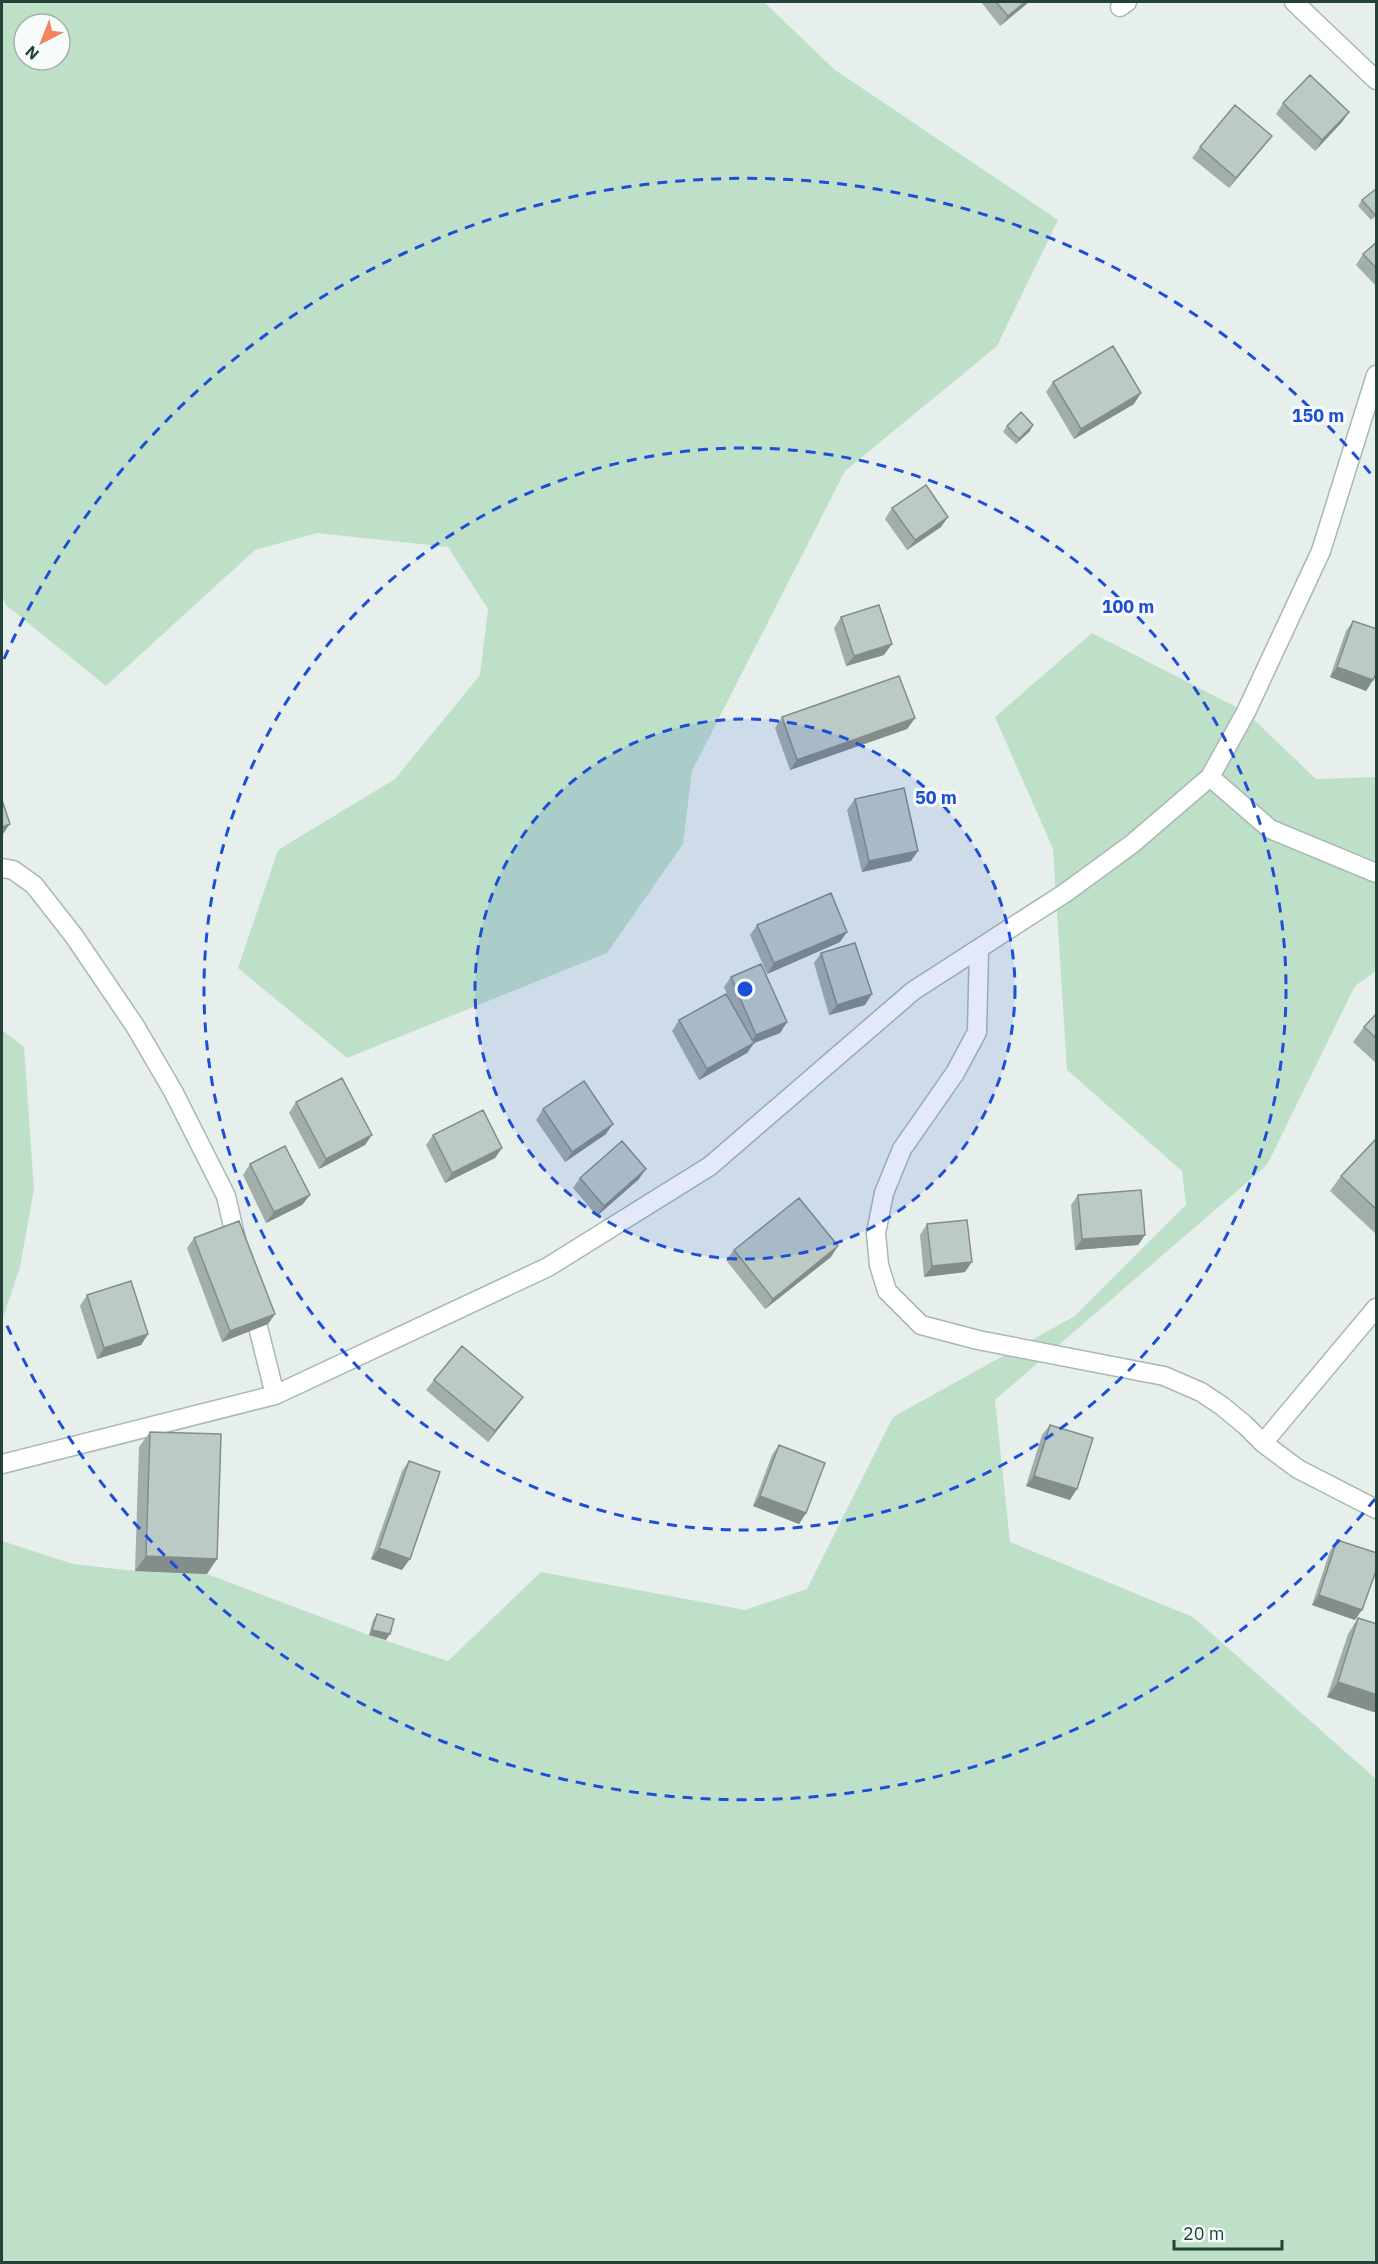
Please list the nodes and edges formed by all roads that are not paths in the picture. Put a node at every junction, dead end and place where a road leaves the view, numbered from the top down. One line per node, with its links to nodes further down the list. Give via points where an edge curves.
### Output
1 (1294, 2): 2 (street)
2 (1377, 80)
3 (1377, 375): 4 (street, via 1321,551 1246,712)
4 (1210, 777): 6 (street, via 1270,829); 7 (street, via 1132,844)
5 (2, 868): 8 (street, via 13,870 34,885 135,1026 226,1196)
6 (1377, 873)
7 (979, 949): 11 (street, via 913,991 710,1166 548,1267); 12 (street, via 977,1032 955,1073 902,1149 884,1193 876,1233 879,1265 887,1291 921,1325 1164,1376 1215,1401)
8 (242, 1263)
9 (248, 1285): 11 (street)
10 (1377, 1308): 12 (street)
11 (275, 1395): 13 (street)
12 (1263, 1443): 14 (street, via 1298,1469)
13 (2, 1464)
14 (1377, 1509)

